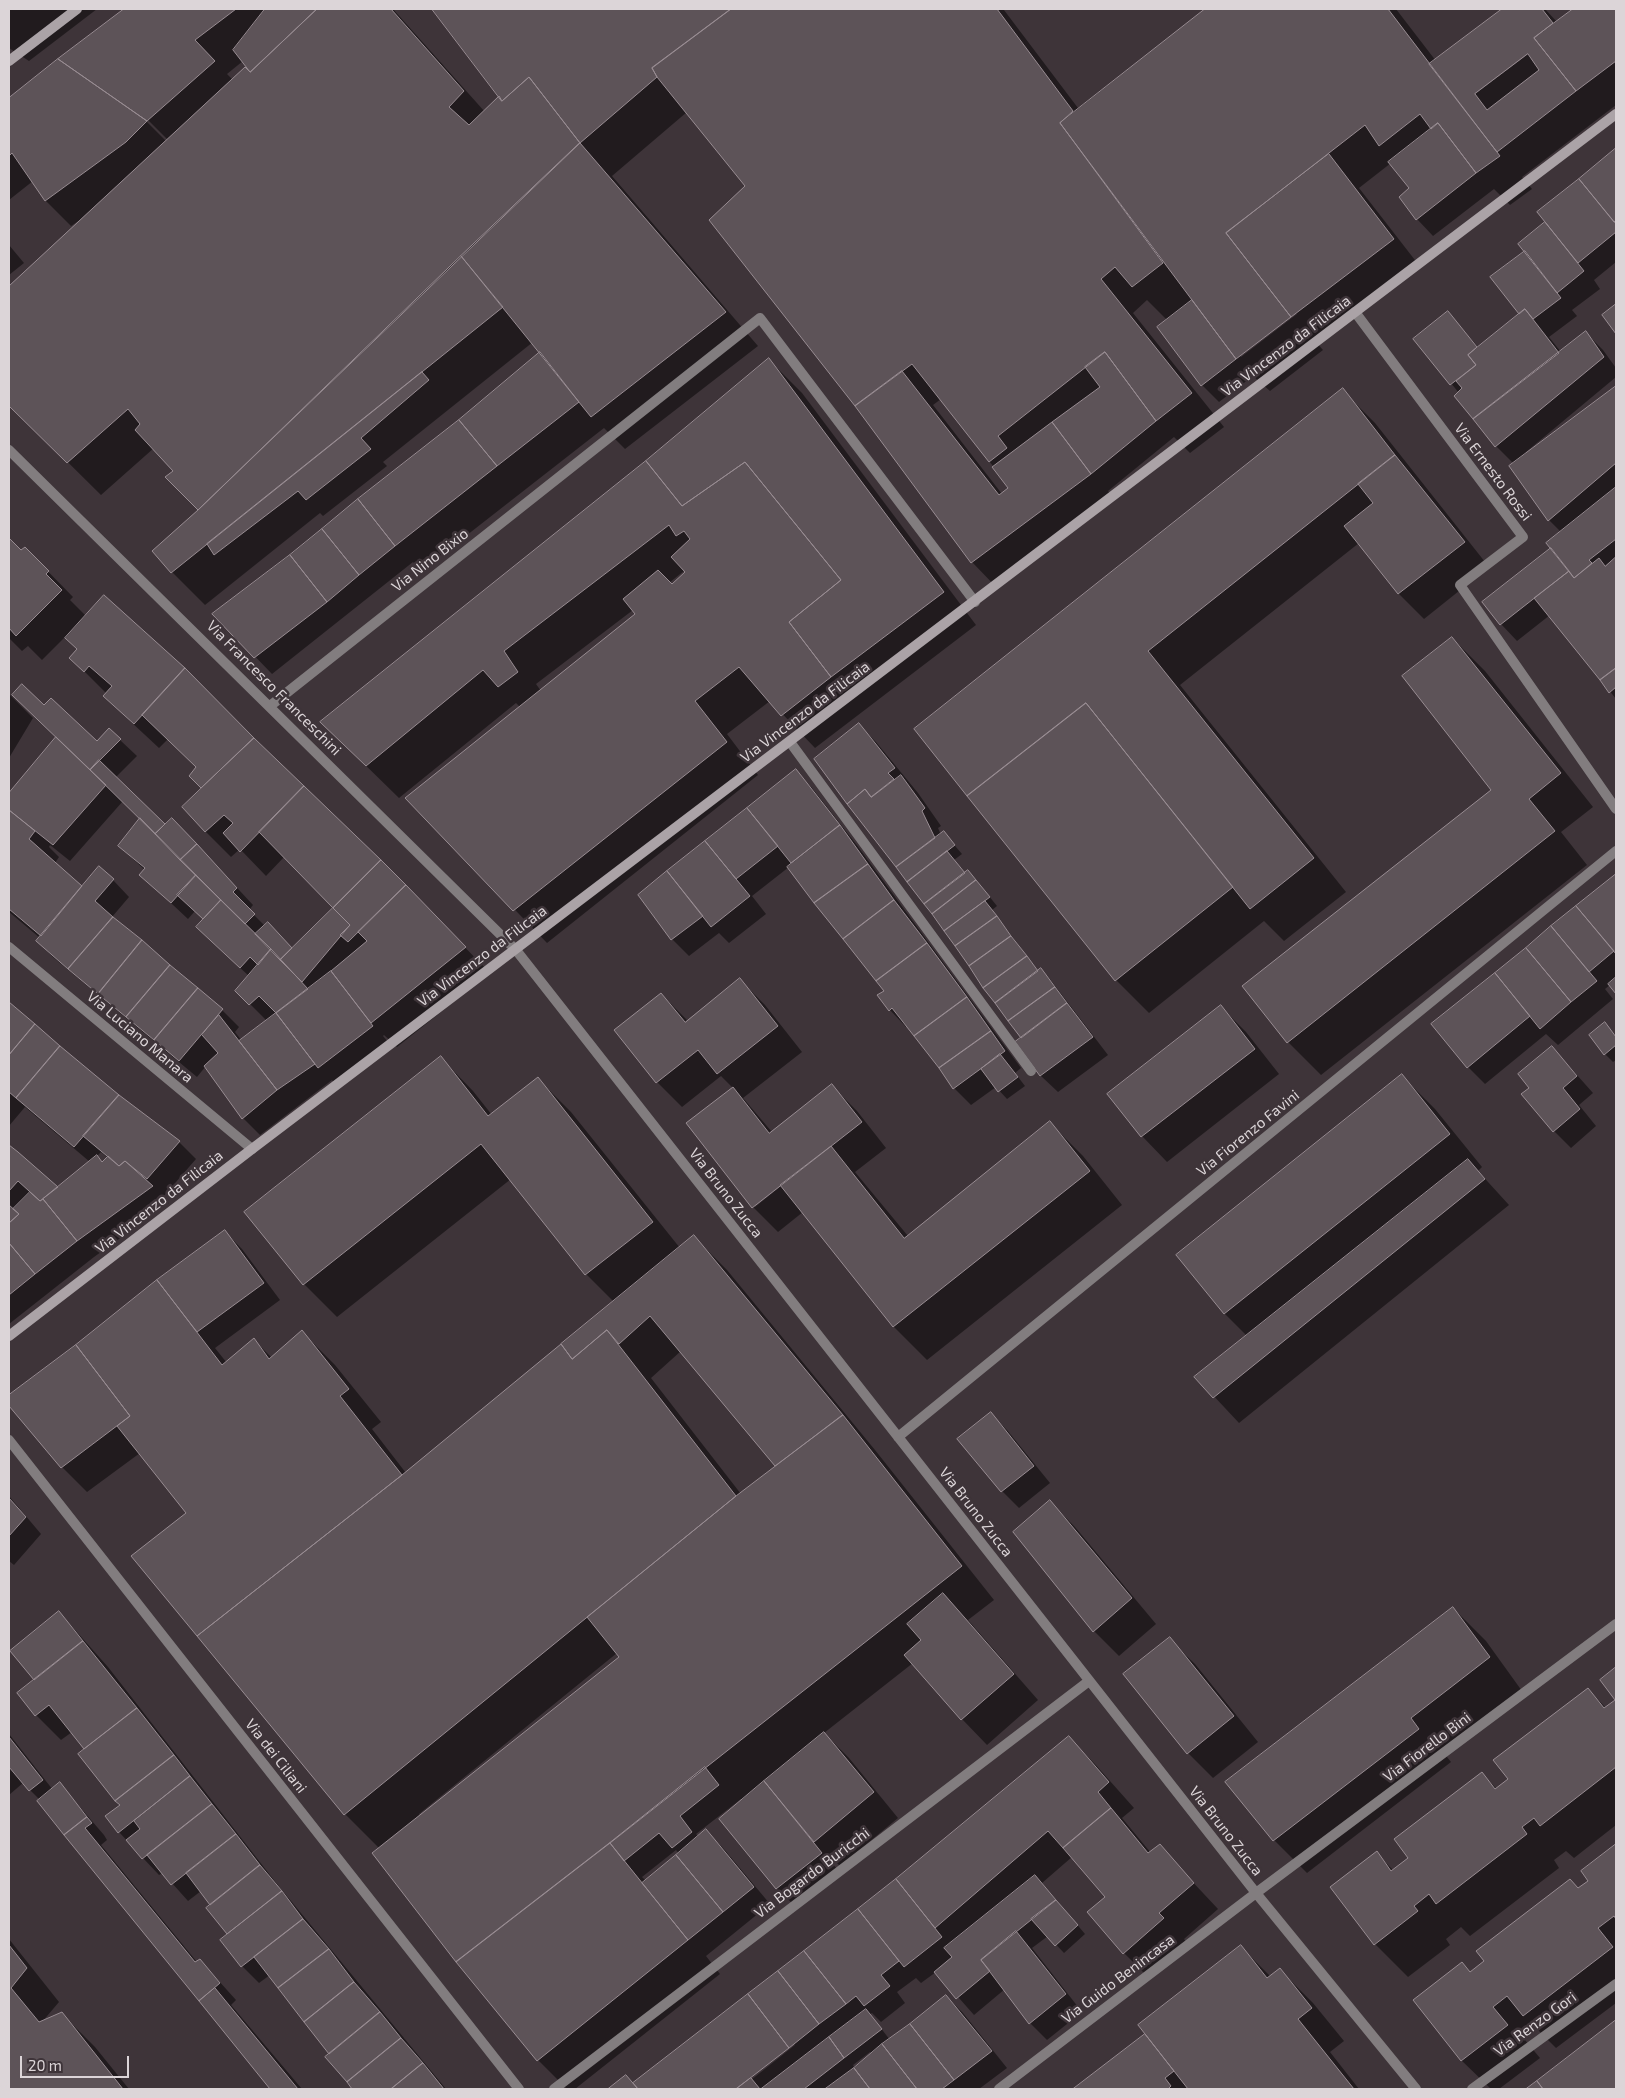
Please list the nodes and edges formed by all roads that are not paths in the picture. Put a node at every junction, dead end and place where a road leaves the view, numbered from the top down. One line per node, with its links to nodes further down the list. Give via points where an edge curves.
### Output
1 (77, 9): 2 (street)
2 (9, 61)
3 (1616, 114): 4 (street, Via Vincenzo da Filicaia)
4 (1355, 312): 6 (street, Via Vincenzo da Filicaia); 9 (street, Via Ernesto Rossi, via 1523,537 1460,585)
5 (9, 450): 7 (street, Via Francesco Franceschini)
6 (975, 602): 7 (street, Via Nino Bixio, via 760,318); 8 (street, Via Vincenzo da Filicaia)
7 (270, 706): 12 (street, Via Francesco Franceschini)
8 (790, 742): 12 (street, Via Vincenzo da Filicaia); 13 (street)
9 (1616, 809)
10 (1616, 851): 16 (street, Via Fiorenzo Favini)
11 (9, 947): 14 (street, Via Luciano Manara)
12 (516, 950): 14 (street, Via Vincenzo da Filicaia); 16 (street, Via Bruno Zucca)
13 (1031, 1071)
14 (252, 1149): 15 (street, Via Vincenzo da Filicaia)
15 (9, 1336)
16 (898, 1437): 19 (street, Via Bruno Zucca)
17 (9, 1440): 22 (street, Via dei Ciliani)
18 (1616, 1624): 20 (street, Via Fiorello Bini)
19 (1089, 1680): 20 (street, Via Bruno Zucca); 23 (street, Via Bogardo Buricchi)
20 (1256, 1893): 24 (street, Via Guido Benincasa); 25 (street, Via Bruno Zucca)
21 (1616, 1984): 26 (street, Via Renzo Gori)
22 (519, 2089)
23 (554, 2089)
24 (999, 2089)
25 (1416, 2089)
26 (1472, 2089)

